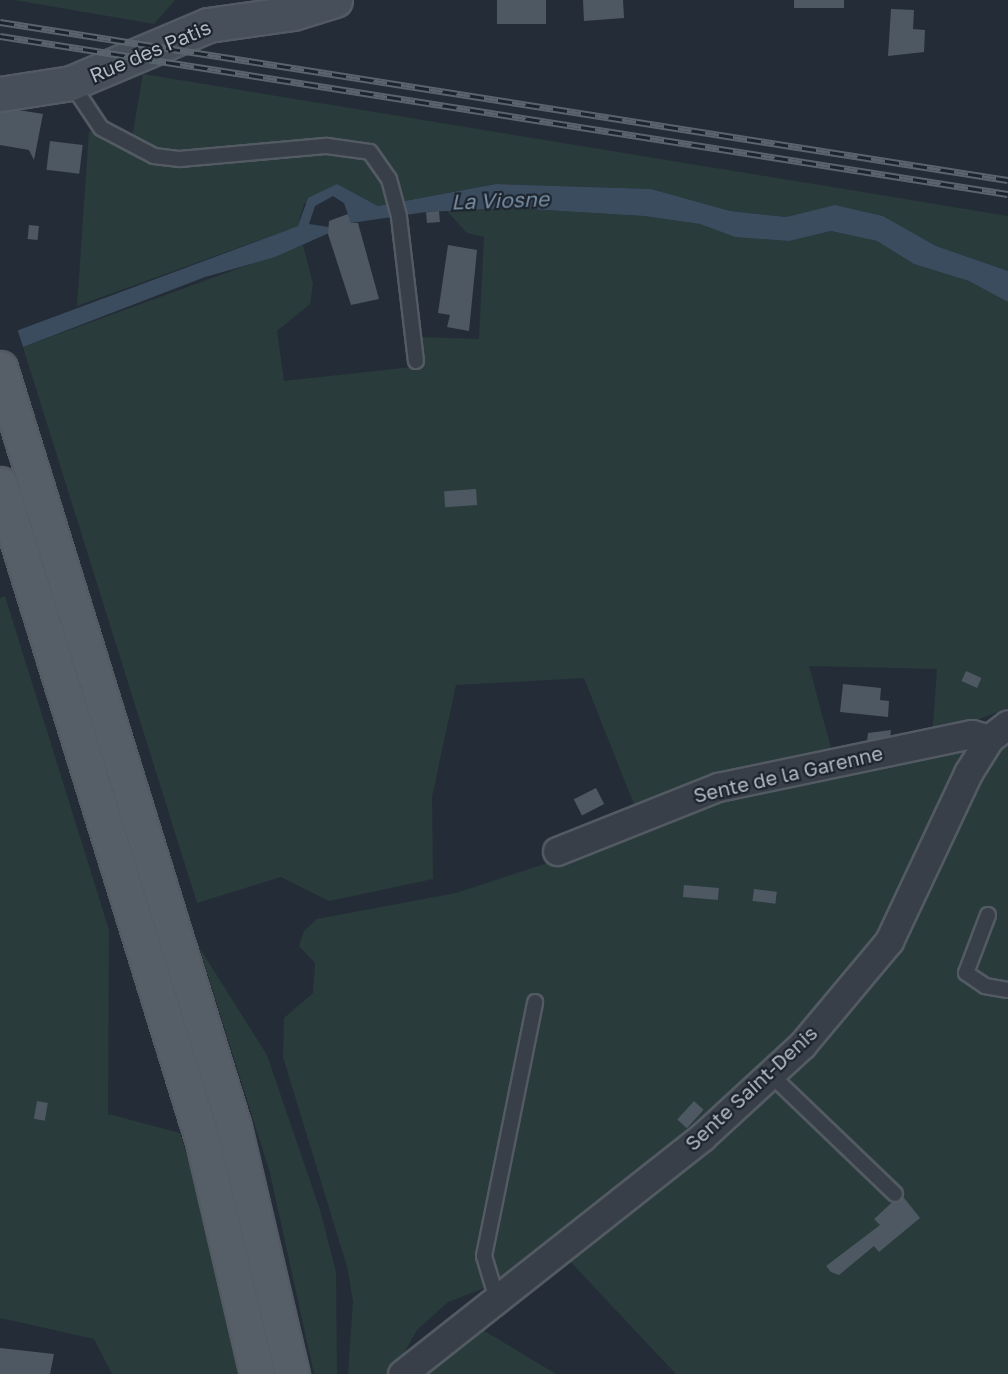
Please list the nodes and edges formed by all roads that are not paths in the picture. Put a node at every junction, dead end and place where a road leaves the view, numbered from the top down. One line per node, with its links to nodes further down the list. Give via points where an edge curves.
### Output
1 (335, 0): 2 (main road, Rue des Patis, via 303,11 208,25)
2 (71, 84): 3 (main road, Rue des Patis); 4 (lane, via 101,128 154,156 354,146 380,164 399,217)
3 (0, 94)
4 (416, 361)
5 (0, 369): 16 (main road, via 250,1185)
6 (0, 484): 15 (main road, via 216,1187)
7 (999, 731): 8 (street, Sente de la Garenne, via 718,787); 12 (street, Sente Saint-Denis, via 889,941 802,1045)
8 (557, 851)
9 (988, 915): 10 (lane, via 966,973 985,986)
10 (1008, 990)
11 (535, 1002): 14 (lane, via 484,1256)
12 (770, 1074): 13 (lane); 14 (street, Sente Saint-Denis, via 702,1137)
13 (895, 1194)
14 (496, 1296): 17 (street, Sente Saint-Denis)
15 (257, 1374)
16 (292, 1374)
17 (402, 1374)

